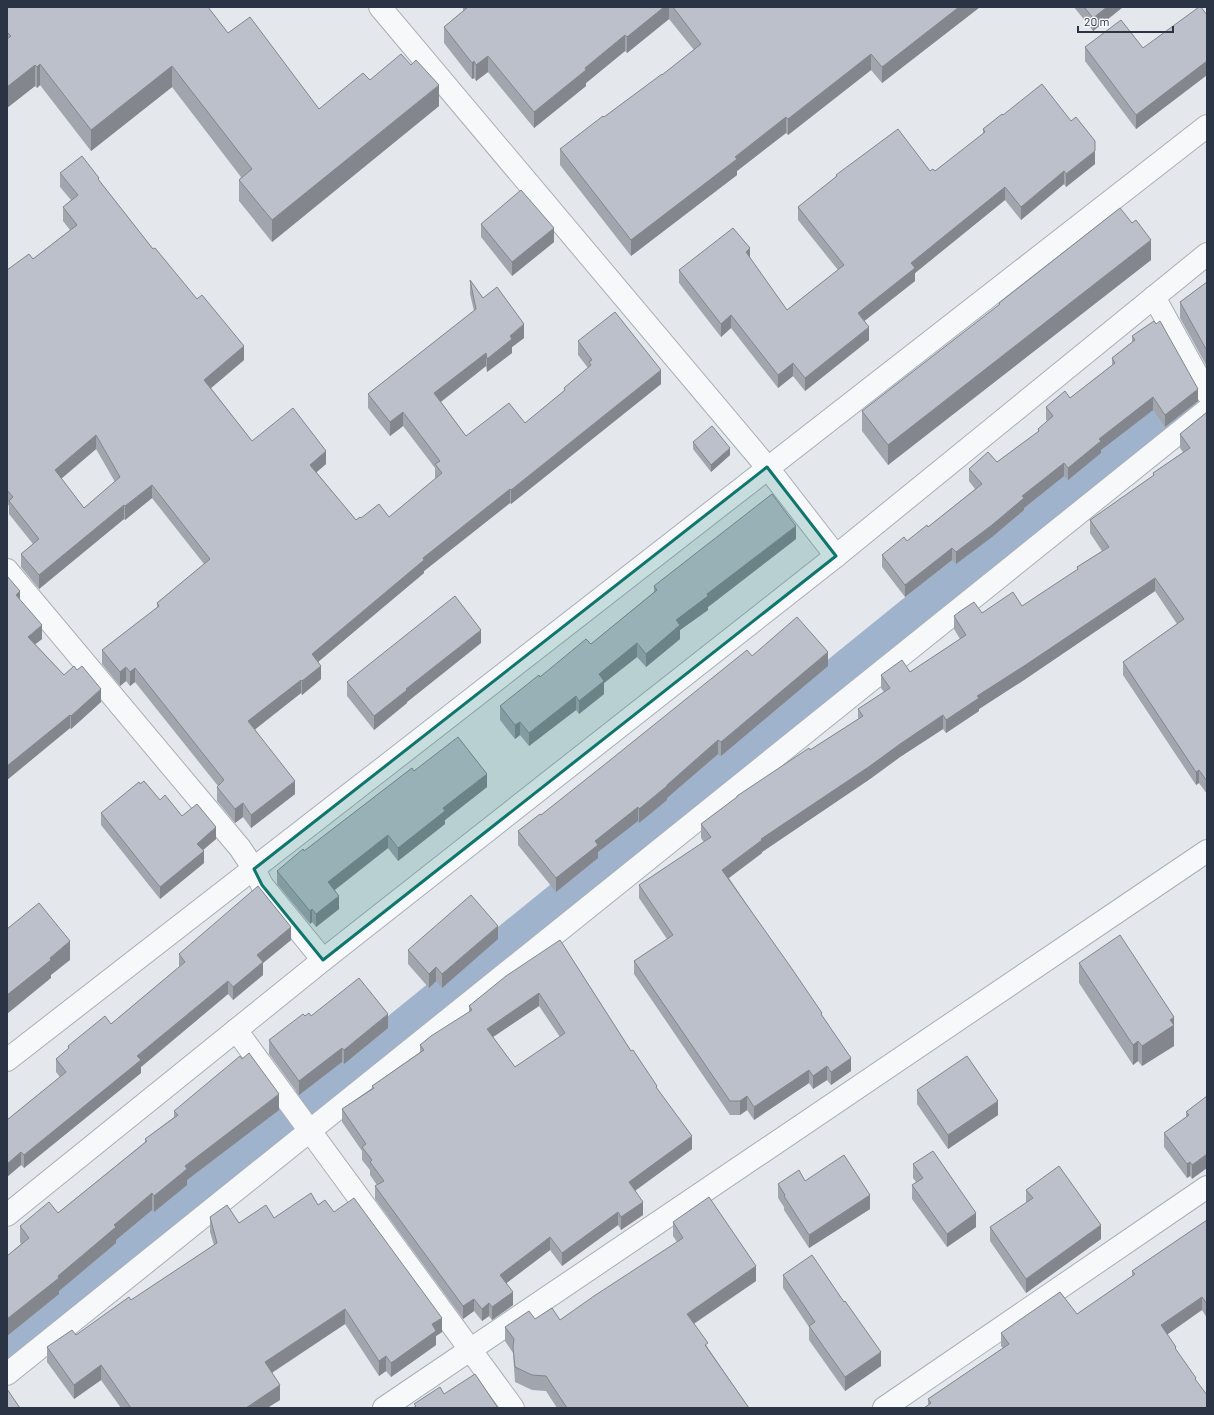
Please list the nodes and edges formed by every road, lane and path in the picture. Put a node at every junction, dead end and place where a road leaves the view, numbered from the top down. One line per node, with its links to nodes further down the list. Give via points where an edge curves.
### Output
1 (380, 7): 7 (street)
2 (1207, 126): 7 (street)
3 (1207, 254): 4 (street)
4 (1154, 297): 5 (street); 8 (street)
5 (1207, 393)
6 (1207, 410): 15 (street)
7 (767, 467): 8 (street); 11 (street)
8 (836, 556): 12 (street)
9 (7, 570): 11 (street, via 240,848)
10 (1207, 851): 18 (street)
11 (254, 869): 12 (street, via 262,886); 14 (street)
12 (323, 960): 13 (street)
13 (236, 1030): 15 (street); 17 (street)
14 (7, 1060)
15 (310, 1130): 18 (street); 19 (street)
16 (1207, 1187): 22 (street)
17 (7, 1215)
18 (470, 1350): 20 (street); 21 (street)
19 (7, 1374)
20 (384, 1408)
21 (513, 1408)
22 (884, 1408)

